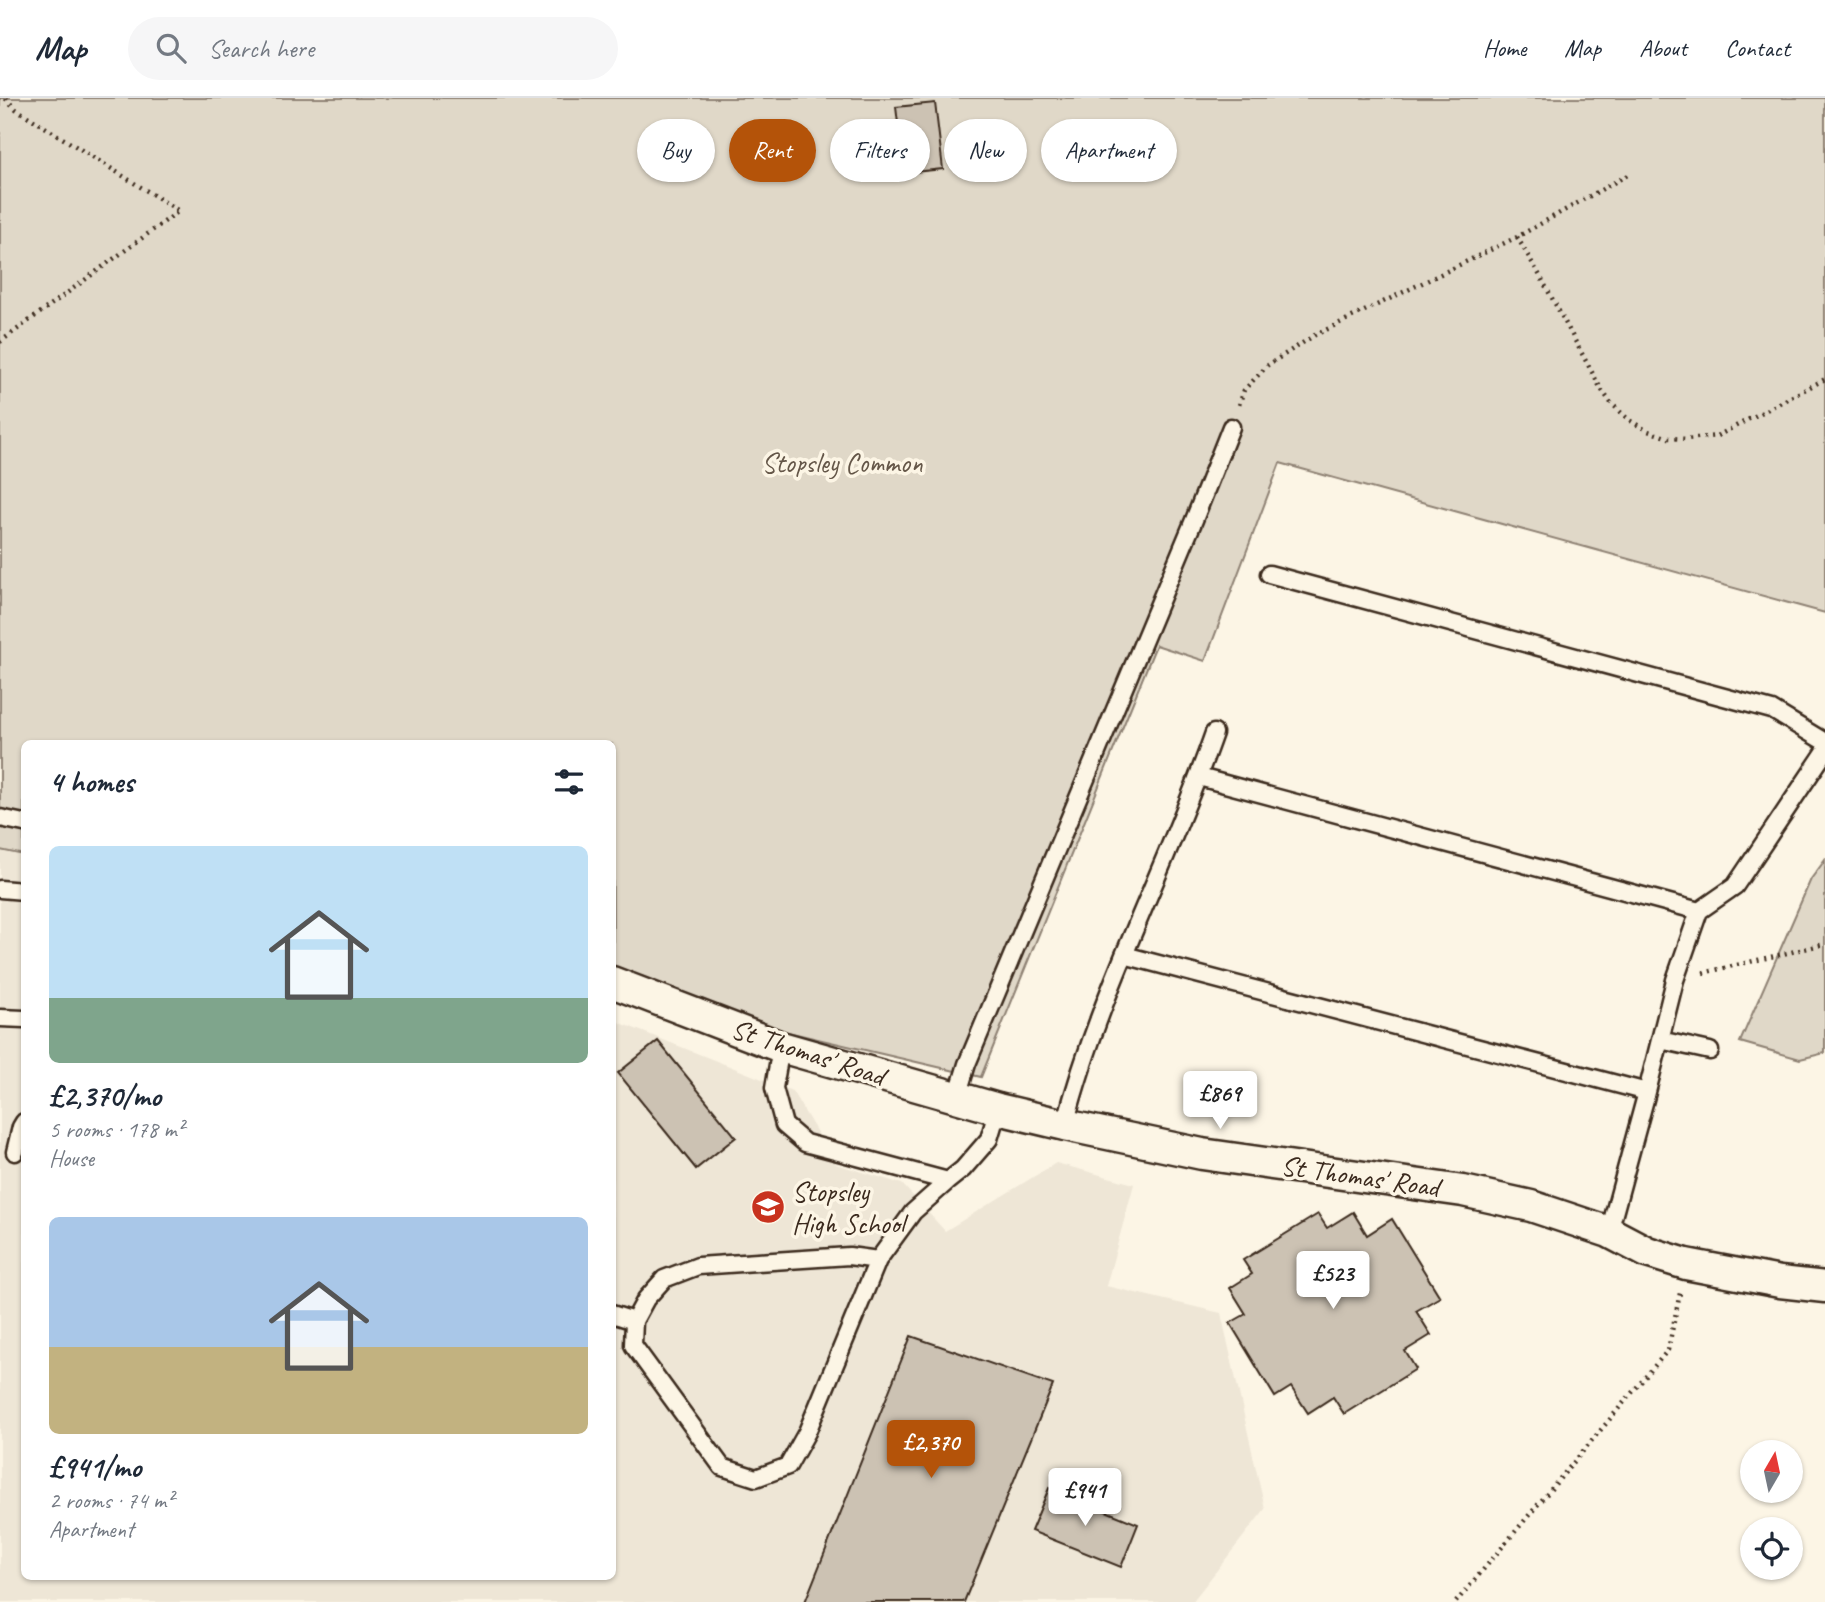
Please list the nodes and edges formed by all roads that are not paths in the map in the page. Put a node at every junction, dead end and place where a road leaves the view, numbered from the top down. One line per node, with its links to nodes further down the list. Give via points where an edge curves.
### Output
1 (1231, 427): 20 (lane)
2 (1269, 574): 4 (lane, via 1772,710)
3 (1214, 733): 6 (lane)
4 (1825, 742)
5 (1825, 752): 11 (lane, via 1735,886)
6 (1199, 777): 11 (lane); 12 (lane)
7 (0, 818): 8 (lane)
8 (21, 822)
9 (0, 889): 10 (lane)
10 (21, 891)
11 (1699, 911): 16 (lane)
12 (1124, 955): 19 (lane); 22 (lane)
13 (616, 984): 17 (street, St Thomas' Road)
14 (0, 1018): 15 (lane)
15 (21, 1019)
16 (1660, 1040): 18 (lane); 19 (lane)
17 (781, 1047): 20 (street, St Thomas' Road); 25 (lane, via 774,1088 784,1125 805,1143)
18 (1710, 1051)
19 (1647, 1092): 26 (lane)
20 (957, 1097): 21 (street, St Thomas' Road)
21 (998, 1109): 22 (street, St Thomas' Road); 25 (lane, via 989,1139)
22 (1065, 1125): 26 (street, St Thomas' Road, via 1202,1154 1463,1191 1531,1206)
23 (21, 1127): 24 (lane)
24 (15, 1152)
25 (948, 1181): 27 (lane, via 913,1212)
26 (1609, 1232): 28 (street, St Thomas' Road, via 1647,1252 1686,1264)
27 (878, 1260): 30 (lane, via 849,1256 698,1266 664,1279); 30 (lane, via 807,1432 788,1466 756,1478 722,1467 634,1345)
28 (1825, 1287)
29 (616, 1315): 30 (lane)
30 (634, 1321)

